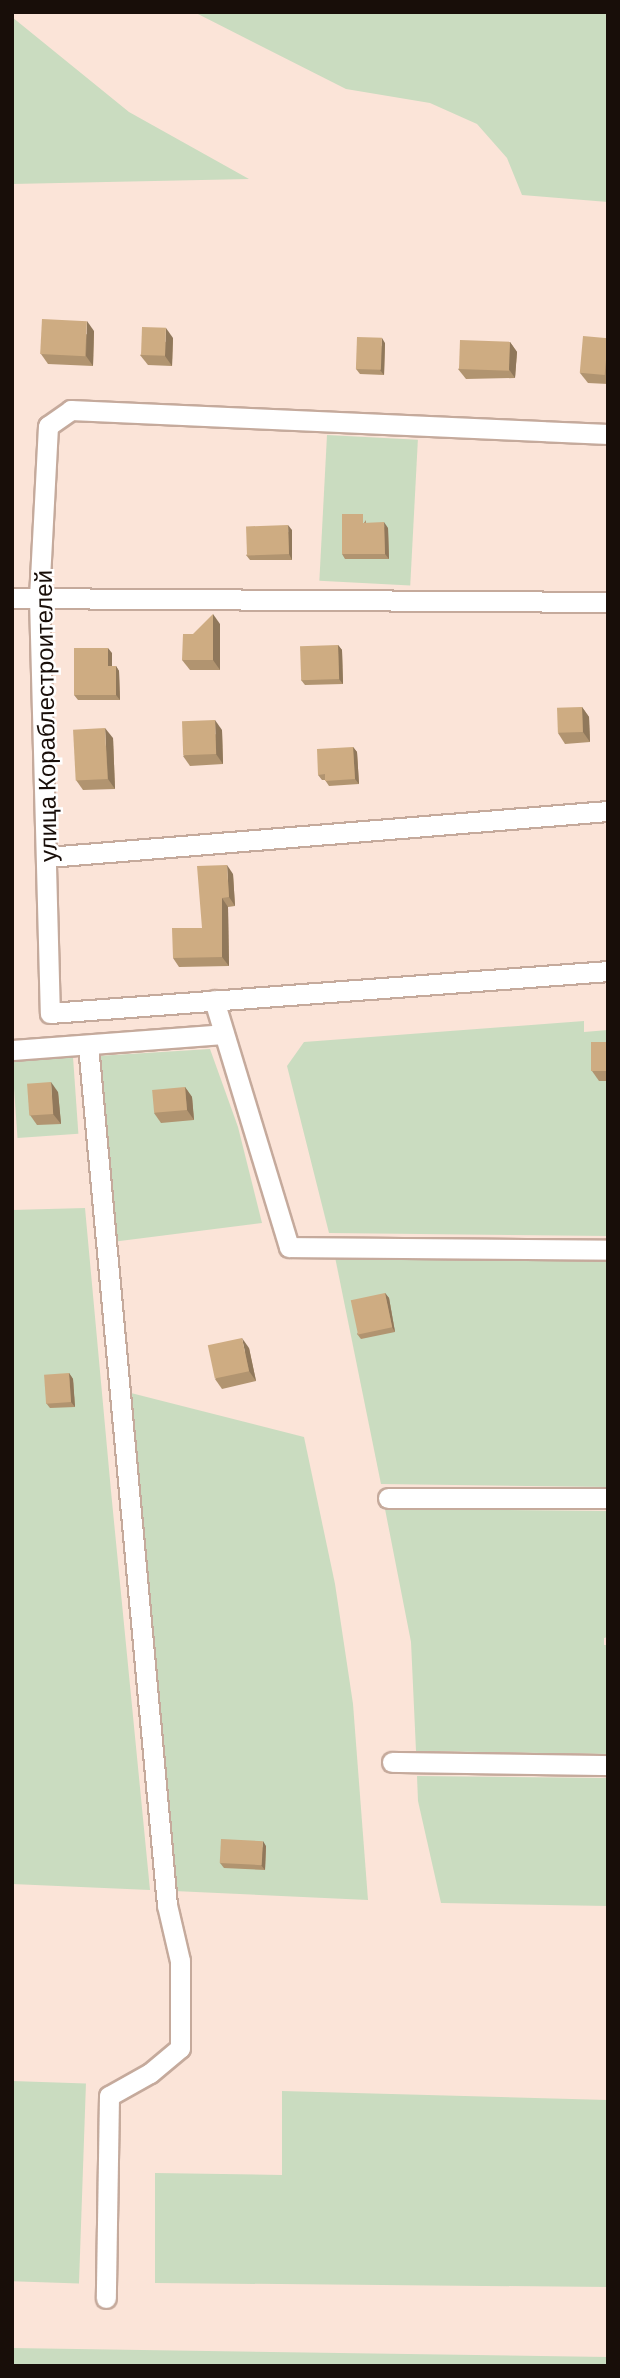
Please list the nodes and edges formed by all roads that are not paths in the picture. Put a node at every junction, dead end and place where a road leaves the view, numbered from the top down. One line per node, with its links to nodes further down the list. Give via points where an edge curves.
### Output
1 (608, 434): 3 (street, улица Кораблестроителей, via 71,410 48,426)
2 (12, 598): 3 (street)
3 (39, 598): 4 (street); 6 (street, улица Кораблестроителей)
4 (608, 602)
5 (608, 811): 6 (street)
6 (48, 857): 8 (street, улица Кораблестроителей, via 50,1013)
7 (608, 971): 8 (street, улица Кораблестроителей)
8 (214, 1000): 9 (street)
9 (223, 1034): 10 (street); 12 (street, via 289,1247)
10 (88, 1045): 11 (street); 17 (street, via 167,1905 180,1961 180,2048 150,2073 108,2096)
11 (12, 1049)
12 (608, 1250)
13 (388, 1498): 14 (street)
14 (608, 1498)
15 (392, 1762): 16 (street)
16 (608, 1765)
17 (106, 2298)

